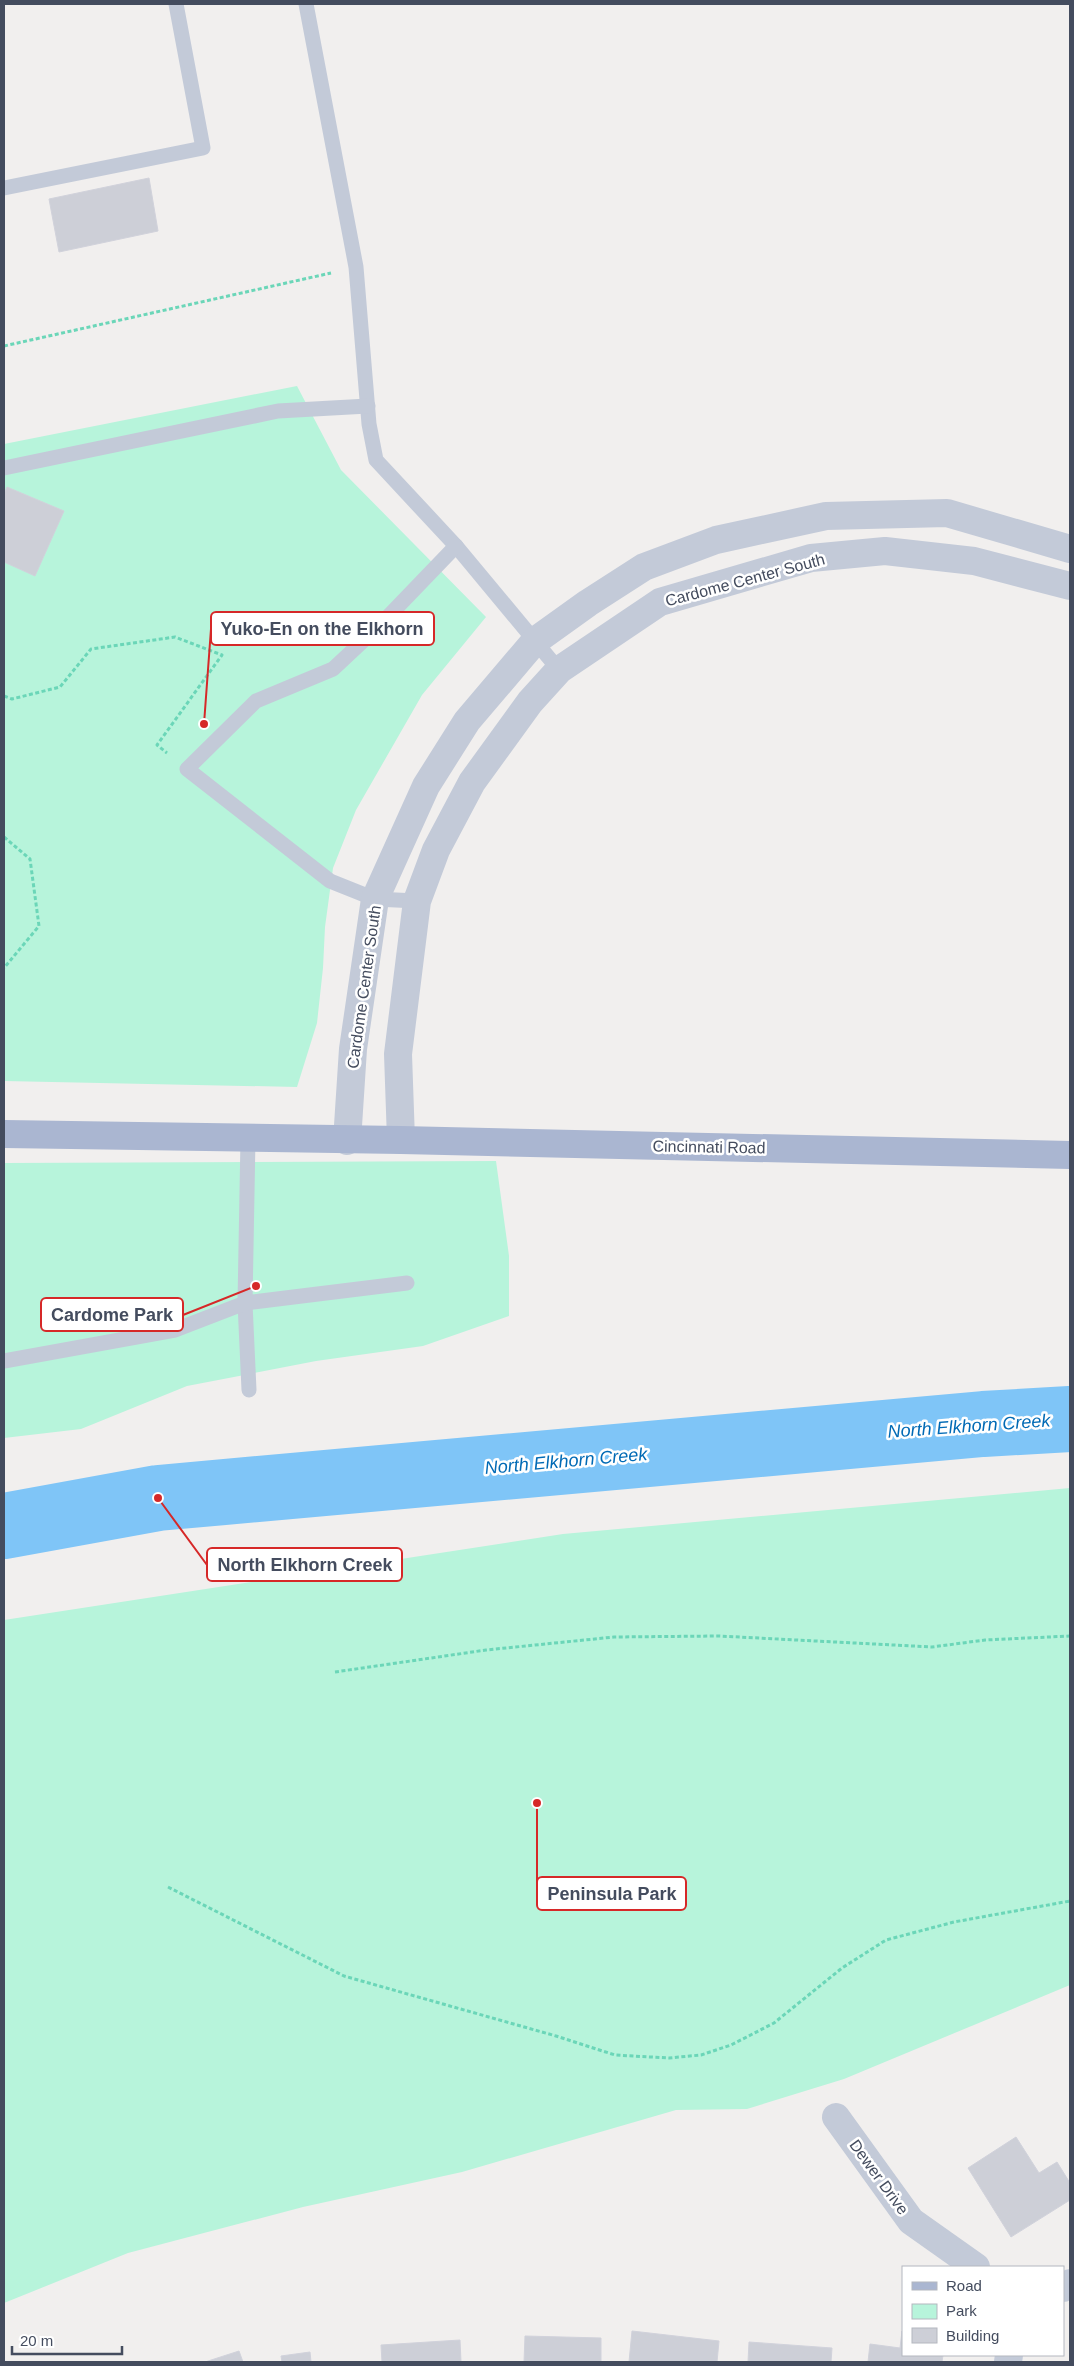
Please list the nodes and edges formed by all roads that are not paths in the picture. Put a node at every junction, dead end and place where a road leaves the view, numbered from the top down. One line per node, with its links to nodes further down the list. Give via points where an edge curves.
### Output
1 (176, 4): 3 (lane, via 203,148)
2 (306, 4): 4 (lane, via 356,267)
3 (4, 188)
4 (368, 406): 5 (lane, via 278,412); 6 (lane, via 376,460)
5 (4, 468)
6 (456, 546): 9 (lane); 11 (lane, via 333,669 256,701 187,769 330,881)
7 (1070, 549): 9 (street, Cardome Center South, via 947,513 826,516 716,540 644,567)
8 (1070, 586): 10 (street, Cardome Center South, via 974,561 885,551 811,558 660,602)
9 (534, 641): 10 (lane); 11 (street, Cardome Center South, via 467,721 426,786)
10 (559, 670): 12 (street, Cardome Center South, via 530,702 472,782 436,850)
11 (375, 899): 12 (lane); 16 (street, Cardome Center South, via 353,1049)
12 (417, 901): 15 (street, Cardome Center South, via 398,1054)
13 (4, 1134): 14 (main road, Cincinnati Road)
14 (248, 1138): 16 (main road, Cincinnati Road); 19 (lane)
15 (401, 1140): 16 (main road, Cincinnati Road); 17 (main road, Cincinnati Road)
16 (347, 1141)
17 (1070, 1155)
18 (407, 1283): 19 (lane)
19 (245, 1303): 20 (lane, via 175,1330); 21 (lane)
20 (4, 1361)
21 (249, 1390)
22 (836, 2117): 23 (street, Dewer Drive, via 911,2221)
23 (975, 2266)

